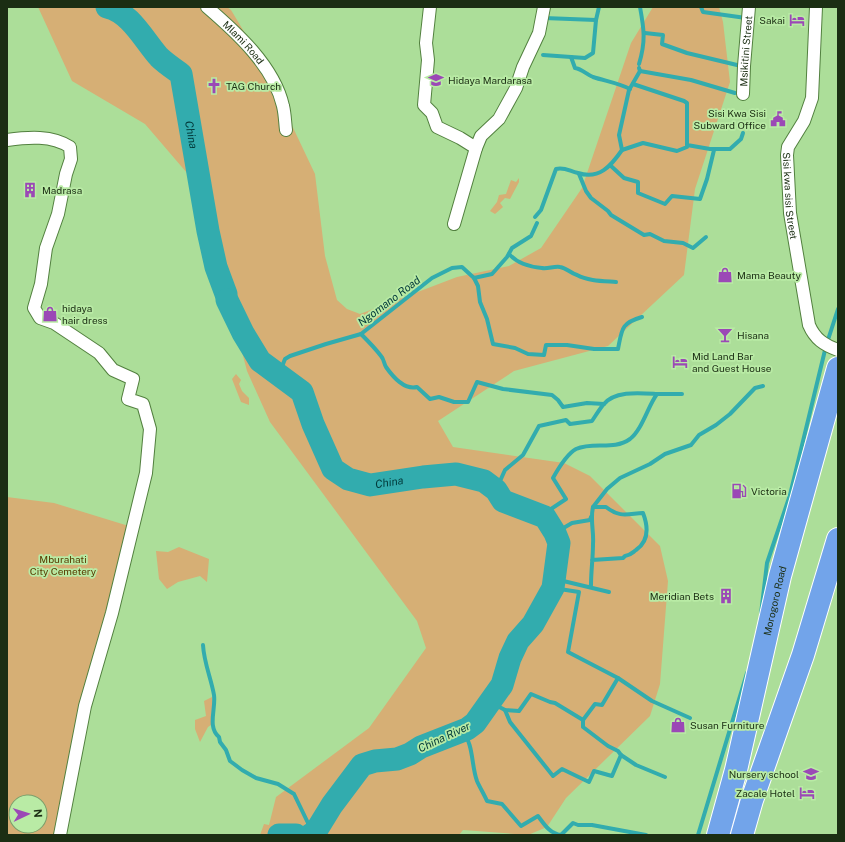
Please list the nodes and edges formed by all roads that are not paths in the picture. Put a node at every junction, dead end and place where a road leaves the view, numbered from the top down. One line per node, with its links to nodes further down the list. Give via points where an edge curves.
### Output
1 (207, 7): 7 (street, Mlami Road, via 256,54 279,95)
2 (430, 7): 9 (street, via 424,105 432,113 437,127)
3 (544, 7): 9 (street, via 539,33 516,88 499,119 481,136)
4 (749, 7): 6 (street, Msikitini Street)
5 (816, 7): 11 (street, Sisi kwa sisi Street, via 812,98 804,121 788,147 790,212 809,325 816,338 826,346)
6 (743, 94)
7 (286, 130)
8 (7, 140): 14 (street, via 51,139 61,141 70,147 71,159 58,214 46,248 41,284 34,308 40,318 54,323 99,353 113,370 133,379 128,399 143,404 150,429 146,473 112,613 85,706)
9 (476, 148): 10 (street)
10 (454, 224)
11 (838, 350)
12 (838, 368): 15 (highway, Morogoro Road, via 786,550 731,790)
13 (838, 540): 16 (highway, via 803,655)
14 (60, 835)
15 (718, 835)
16 (742, 835)

